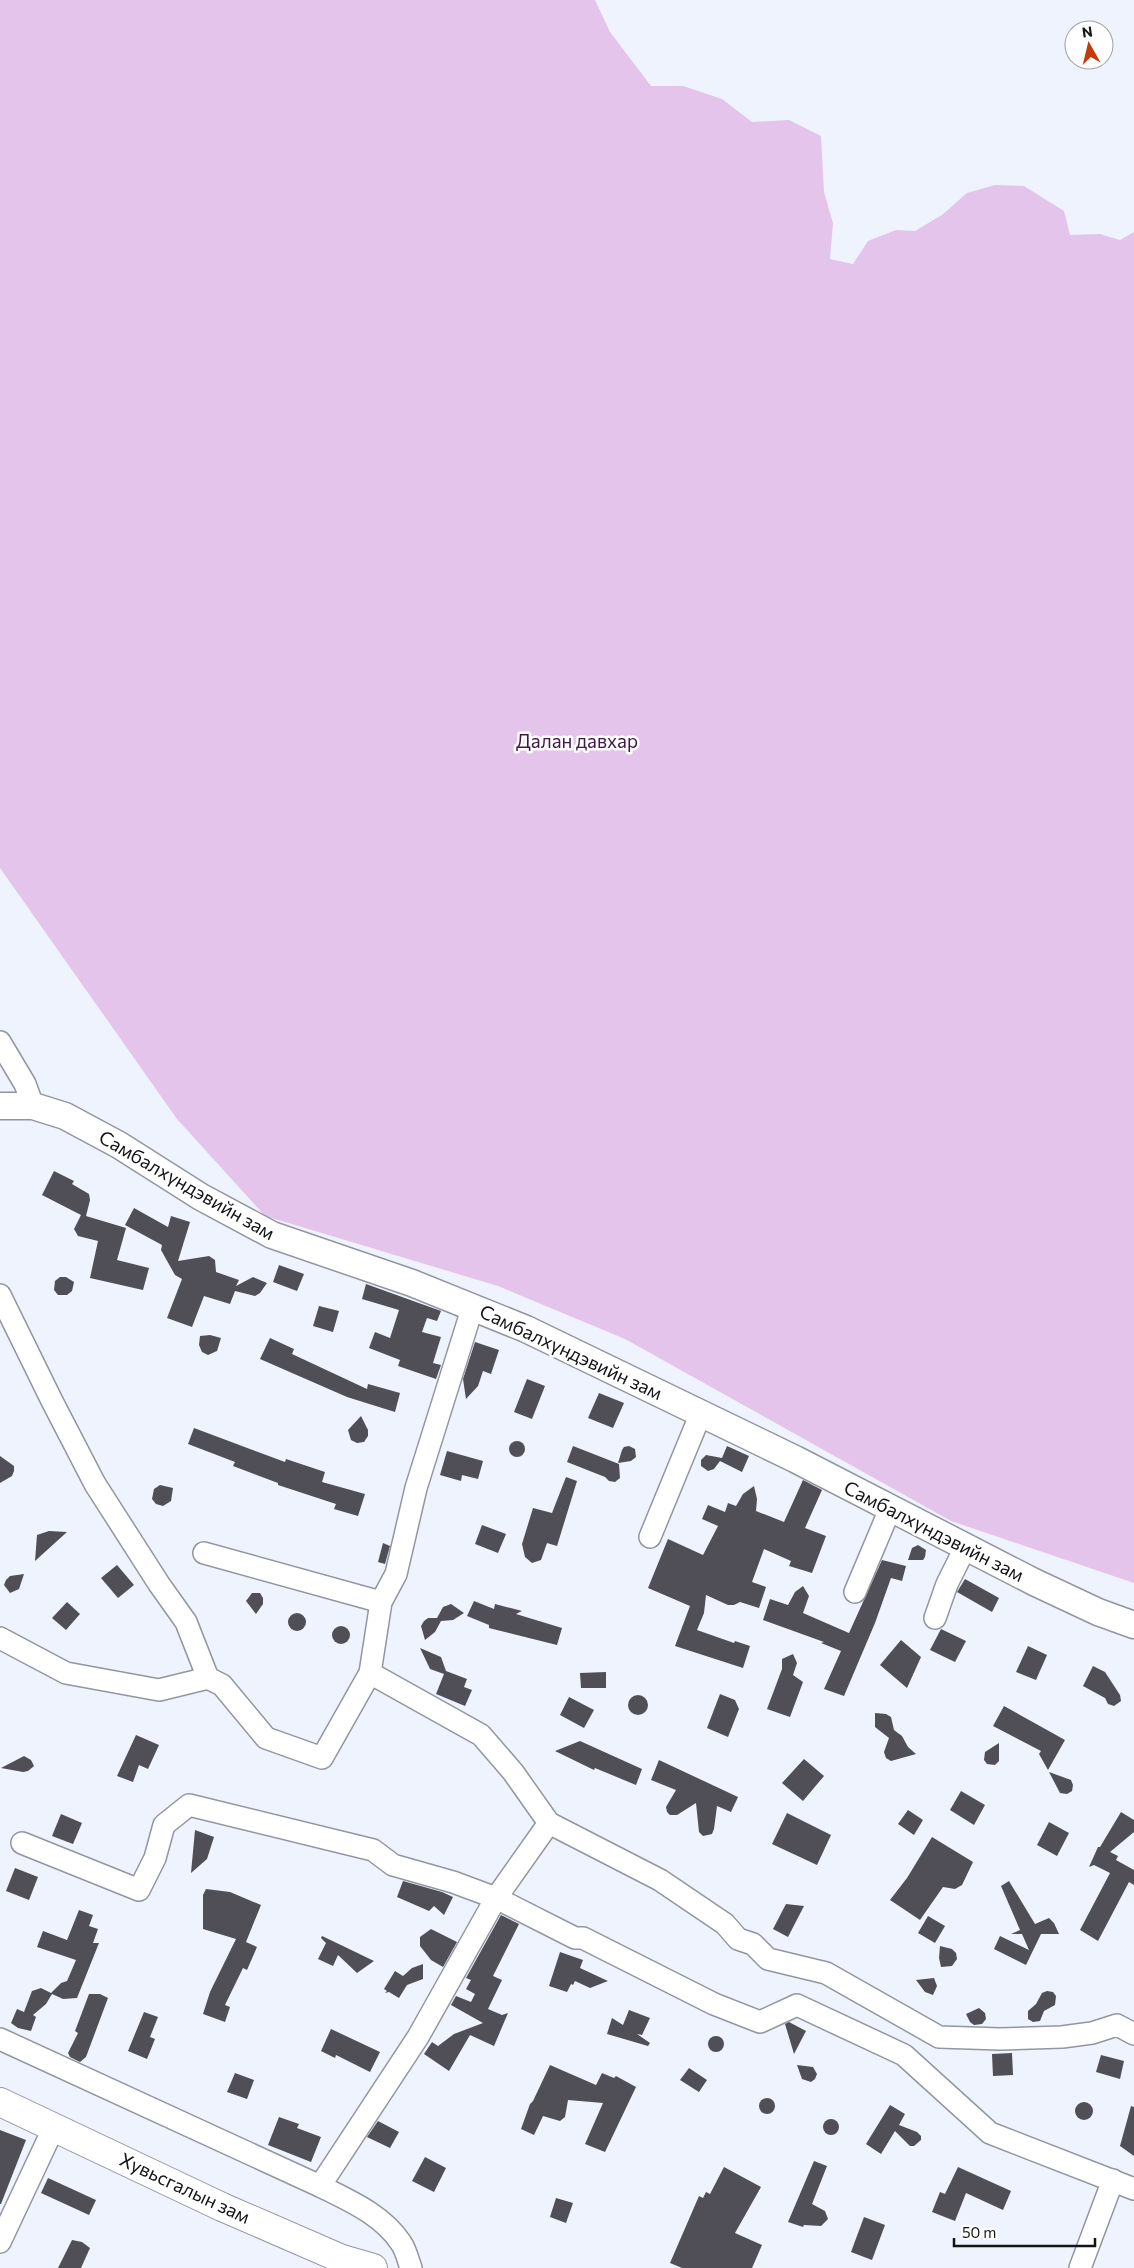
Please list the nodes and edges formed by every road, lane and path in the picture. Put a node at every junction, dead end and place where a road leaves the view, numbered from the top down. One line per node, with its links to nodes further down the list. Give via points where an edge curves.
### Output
1 (0, 1042): 3 (street, via 25,1084)
2 (0, 1106): 3 (street, Самбалхүндэвийн зам)
3 (33, 1106): 5 (street, Самбалхүндэвийн зам, via 65,1116 100,1134 201,1197 272,1235)
4 (0, 1295): 17 (street, via 95,1484 186,1622)
5 (473, 1306): 6 (street, Самбалхүндэвийн зам); 12 (street, via 416,1488 396,1574)
6 (700, 1413): 7 (street, Самбалхүндэвийн зам); 8 (street)
7 (890, 1509): 9 (street, Самбалхүндэвийн зам); 11 (street)
8 (650, 1537)
9 (965, 1548): 13 (street, via 946,1584); 14 (street, Самбалхүндэвийн зам, via 1092,1609)
10 (204, 1553): 12 (street)
11 (855, 1592)
12 (381, 1602): 16 (street)
13 (935, 1618)
14 (1134, 1625)
15 (0, 1638): 17 (street, via 66,1672 160,1690)
16 (370, 1673): 17 (street, via 322,1758 266,1738 222,1685); 18 (street, via 481,1735 513,1772)
17 (208, 1678)
18 (549, 1823): 20 (street); 21 (street, via 660,1880 725,1924 738,1939 753,1944 768,1959 826,1972 939,2037 1062,2037 1092,2033 1116,2025)
19 (22, 1843): 20 (street, via 138,1890 155,1858 164,1826 189,1806 373,1850 393,1865)
20 (496, 1898): 25 (street, via 714,2004 760,2022 797,2005 904,2055 990,2133); 26 (street, via 418,2037)
21 (1134, 2034)
22 (0, 2039): 26 (street)
23 (0, 2102): 24 (main road, Хувьсгалын зам)
24 (54, 2127): 28 (main road, Хувьсгалын зам); 29 (street)
25 (1113, 2180): 27 (street); 33 (street)
26 (320, 2186): 32 (street, via 361,2207 386,2226 402,2243)
27 (1134, 2189)
28 (299, 2240): 30 (street); 31 (main road, Хувьсгалын зам, via 342,2259)
29 (0, 2242)
30 (324, 2268)
31 (373, 2268)
32 (411, 2268)
33 (1080, 2268)

